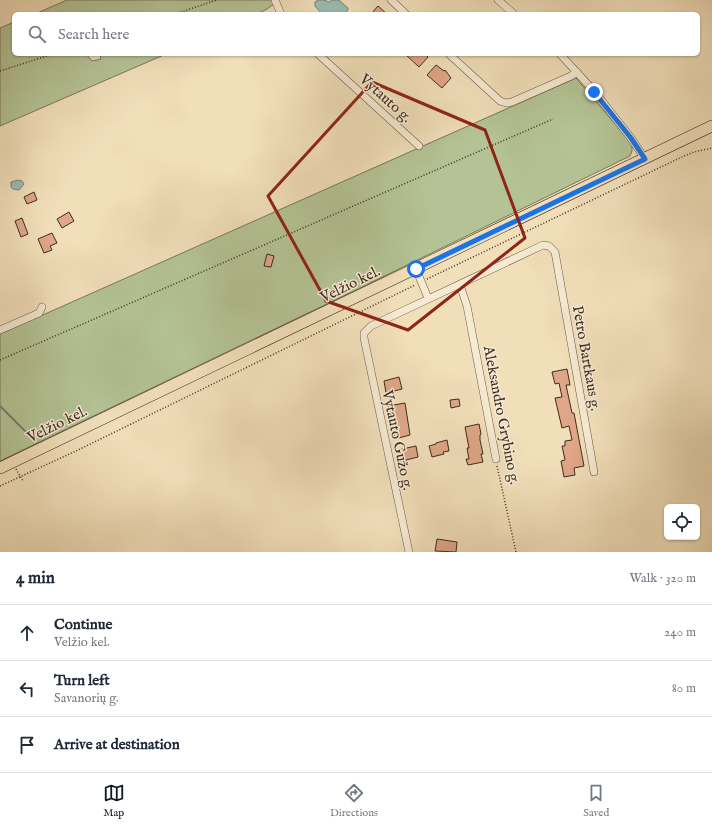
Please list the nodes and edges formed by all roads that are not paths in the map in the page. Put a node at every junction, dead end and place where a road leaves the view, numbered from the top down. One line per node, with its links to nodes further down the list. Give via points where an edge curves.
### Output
1 (276, 0): 4 (street)
2 (391, 0): 5 (street)
3 (498, 0): 6 (street)
4 (280, 12)
5 (404, 12)
6 (512, 12)
7 (320, 56): 12 (street, Vytauto g.)
8 (451, 56): 10 (street, via 500,101 506,103)
9 (562, 56): 10 (street)
10 (577, 72): 13 (street)
11 (712, 126): 13 (main road, Velžio kel.)
12 (420, 146)
13 (645, 159): 14 (main road, Velžio kel.)
14 (416, 269): 16 (street); 20 (main road, Velžio kel.)
15 (460, 284): 16 (street); 19 (street, Aleksandro Grybino g., via 467,306); 21 (street, Petro Bartkaus g., via 543,245 553,248)
16 (428, 298): 22 (street, Vytauto Gužo g., via 371,326 364,333)
17 (42, 308): 18 (street, via 39,313)
18 (0, 330)
19 (496, 459)
20 (0, 468)
21 (594, 472)
22 (409, 552)

